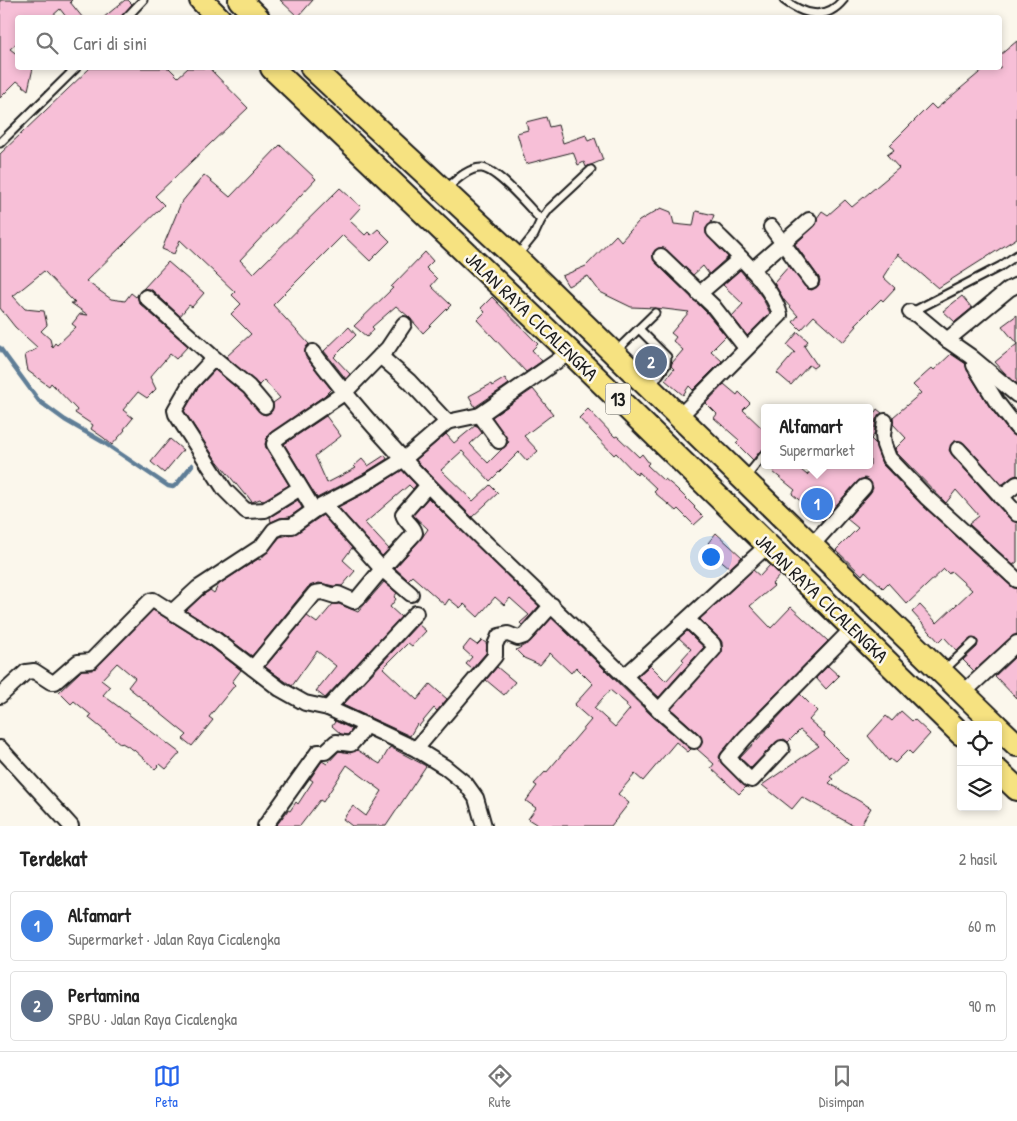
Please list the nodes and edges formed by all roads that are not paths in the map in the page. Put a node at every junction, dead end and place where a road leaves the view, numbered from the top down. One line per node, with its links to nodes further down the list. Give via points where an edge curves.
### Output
1 (143, 0): 5 (lane)
2 (201, 0): 6 (highway)
3 (784, 0): 4 (lane, via 797,10 815,14 827,12)
4 (843, 0)
5 (129, 15)
6 (216, 15)
7 (74, 70): 10 (lane)
8 (274, 70): 34 (highway, JALAN RAYA CICALENGKA / 13)
9 (314, 70): 12 (highway, JALAN RAYA CICALENGKA / 13)
10 (0, 142)
11 (592, 170): 13 (lane)
12 (445, 190): 13 (lane, via 457,178 483,168 504,182); 20 (highway, JALAN RAYA CICALENGKA / 13)
13 (541, 220): 20 (lane)
14 (809, 220): 17 (street)
15 (771, 227): 17 (street)
16 (714, 231): 21 (street)
17 (782, 242): 22 (street); 23 (street)
18 (1017, 255): 27 (lane)
19 (661, 256): 25 (street)
20 (516, 258): 35 (highway, JALAN RAYA CICALENGKA / 13)
21 (741, 258): 22 (street); 25 (street)
22 (752, 270): 32 (street, via 776,303 780,315)
23 (811, 281)
24 (1017, 285): 31 (street)
25 (699, 294): 32 (street, via 713,306)
26 (146, 297): 38 (street)
27 (910, 312): 31 (street, via 917,314)
28 (655, 314): 30 (lane)
29 (404, 324): 36 (street)
30 (639, 329): 35 (lane); 39 (lane, via 668,360)
31 (946, 340): 37 (street)
32 (746, 348): 44 (street)
33 (313, 352): 40 (street)
34 (570, 352): 43 (street); 60 (highway, JALAN RAYA CICALENGKA / 13)
35 (613, 354): 39 (highway, JALAN RAYA CICALENGKA / 13)
36 (380, 356): 40 (street); 46 (street)
37 (970, 356): 41 (street); 47 (street, via 996,401)
38 (214, 358): 42 (street); 56 (street, via 190,384 175,410 206,463 225,490 246,510 265,510)
39 (650, 388): 44 (highway, JALAN RAYA CICALENGKA / 13)
40 (344, 393): 50 (street); 56 (street, via 274,442)
41 (1017, 395)
42 (266, 406)
43 (480, 415): 46 (street); 48 (street)
44 (679, 417): 52 (highway, JALAN RAYA CICALENGKA / 13)
45 (885, 420): 63 (street, via 884,445 889,458 926,497)
46 (447, 422): 50 (street)
47 (1017, 428)
48 (499, 441)
49 (958, 448): 57 (street)
50 (404, 459): 54 (street); 58 (street)
51 (761, 459): 52 (lane)
52 (744, 479): 61 (highway, JALAN RAYA CICALENGKA / 13)
53 (1017, 484): 57 (street)
54 (428, 485): 62 (street, via 403,514 415,534); 65 (street)
55 (864, 487): 61 (street)
56 (300, 488): 58 (street)
57 (1001, 497): 59 (street)
58 (320, 508): 62 (street); 66 (street, via 292,526 274,530 262,546 198,588)
59 (1017, 514)
60 (768, 545): 68 (street); 69 (highway, JALAN RAYA CICALENGKA / 13)
61 (812, 546): 73 (highway, JALAN RAYA CICALENGKA / 13)
62 (382, 569): 64 (street); 72 (street, via 354,601 338,594 315,593)
63 (1017, 580)
64 (411, 594)
65 (552, 605): 74 (street); 87 (street, via 524,636 499,636 495,656)
66 (173, 611): 72 (street); 76 (street, via 150,601 91,661 78,662 55,682 32,670 26,672)
67 (416, 613): 77 (street)
68 (688, 620): 74 (street); 78 (street, via 713,644 714,649)
69 (854, 628): 81 (highway, JALAN RAYA CICALENGKA / 13); 86 (street, via 728,758 752,780)
70 (974, 643): 73 (lane)
71 (1017, 643): 75 (street)
72 (253, 668): 77 (street, via 305,703)
73 (942, 672): 75 (highway, JALAN RAYA CICALENGKA / 13)
74 (626, 676): 78 (street)
75 (963, 693): 79 (highway, JALAN RAYA CICALENGKA / 13)
76 (0, 696)
77 (328, 708): 80 (street)
78 (659, 710): 83 (street)
79 (992, 721)
80 (365, 725): 87 (street); 91 (street, via 351,744 336,742 324,752 318,752)
81 (957, 730)
82 (1002, 731): 84 (highway, JALAN RAYA CICALENGKA / 13)
83 (694, 741)
84 (1017, 745)
85 (0, 748): 90 (street)
86 (782, 748)
87 (416, 749): 92 (street, via 466,784 476,798)
88 (1002, 775): 89 (highway)
89 (1017, 790)
90 (71, 826)
91 (265, 826)
92 (484, 826)

